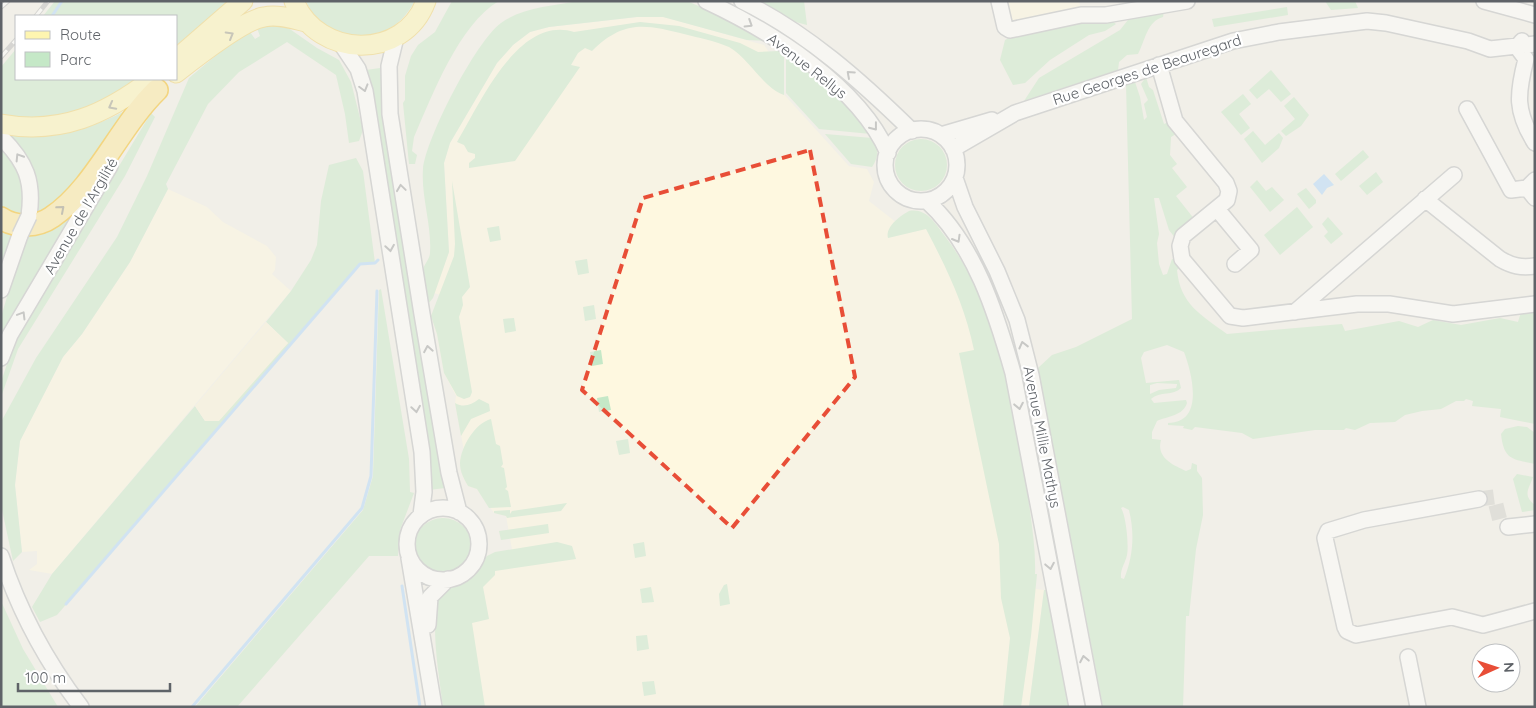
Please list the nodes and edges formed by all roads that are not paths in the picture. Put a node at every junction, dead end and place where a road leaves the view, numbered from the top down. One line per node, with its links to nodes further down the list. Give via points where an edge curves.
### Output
1 (243, 1): 17 (main road)
2 (294, 1): 10 (main road)
3 (426, 1): 12 (main road, via 412,25)
4 (706, 1): 30 (street, Avenue Rellys, one-way to 30, via 778,42 825,76 858,107 879,133)
5 (742, 1): 25 (street, Avenue Rellys, one-way to 5, via 835,60 765,12)
6 (1000, 1): 7 (street, via 1005,27 1010,30 1081,15 1106,15)
7 (1187, 1)
8 (1484, 1): 9 (street)
9 (1529, 9)
10 (306, 22): 14 (main road, via 323,36); 20 (main road, one-way to 10, via 219,41 263,17)
11 (1535, 34): 13 (street, Rue Georges de Beauregard, via 1490,42); 16 (street)
12 (396, 37): 14 (main road, via 370,46); 45 (street, one-way to 12, via 420,305 390,114 390,66)
13 (1468, 41): 16 (street, Rue Georges de Beauregard, via 1490,49); 19 (street, Rue Georges de Beauregard, via 1367,21 1233,41)
14 (342, 44): 46 (street, one-way to 46, via 358,69 365,91 422,452)
15 (1535, 44): 16 (street, Rue Georges de Beauregard)
16 (1517, 47): 18 (street)
17 (178, 57)
18 (1530, 59): 28 (street, via 1519,88 1519,107 1526,130)
19 (1159, 65): 23 (street, Rue Georges de Beauregard); 36 (street, via 1174,121 1226,183 1229,191 1227,200)
20 (178, 72)
21 (160, 83): 24 (main road, one-way to 24, via 80,121 29,128); 37 (highway, one-way to 21, via 22,225 38,224 52,217 95,172); 43 (street, Avenue de l'Argilité, one-way to 21, via 10,334)
22 (1467, 109): 33 (street, via 1511,190)
23 (1010, 115): 26 (street); 29 (street, Rue Georges de Beauregard)
24 (1, 124)
25 (912, 131): 26 (street, via 927,130); 30 (street, via 897,139)
26 (941, 135): 29 (street)
27 (1, 137): 40 (street, one-way to 27, bridge, via 29,216 32,195 28,174 18,154)
28 (1535, 143)
29 (953, 149): 32 (street, via 957,168)
30 (888, 153): 35 (street, via 886,172 894,189 906,198)
31 (1454, 176): 34 (street)
32 (955, 178): 35 (street, via 944,193); 58 (street, Avenue Millie Mathys, one-way to 32, via 1031,375 1017,320)
33 (1532, 188)
34 (1425, 199): 39 (street, via 1500,259 1510,265); 42 (street)
35 (927, 201): 57 (street, Avenue Millie Mathys, one-way to 57, via 950,227 978,275 999,324 1013,373)
36 (1217, 209): 38 (street, via 1250,250); 42 (street, via 1183,236 1180,246 1182,259 1230,316 1243,318)
37 (1, 218)
38 (1235, 264)
39 (1535, 266)
40 (1, 290)
41 (1535, 304): 42 (street, via 1453,314 1389,304 1357,304)
42 (1295, 312)
43 (1, 358)
44 (1479, 499): 52 (street, via 1364,520 1328,531 1325,538 1345,628 1356,635 1452,617 1484,625)
45 (459, 512): 46 (street, via 447,508 433,509); 51 (street, via 472,523 478,548 468,569)
46 (422, 515): 50 (street, via 408,534)
47 (1535, 524): 48 (street)
48 (1508, 527)
49 (1, 556): 55 (street, via 42,650)
50 (409, 557): 51 (street, via 425,575); 54 (street)
51 (448, 579): 54 (street, via 430,597)
52 (1535, 611)
53 (1408, 656): 59 (street)
54 (428, 661): 56 (street)
55 (81, 707)
56 (434, 707)
57 (1077, 707)
58 (1094, 707)
59 (1418, 707)

